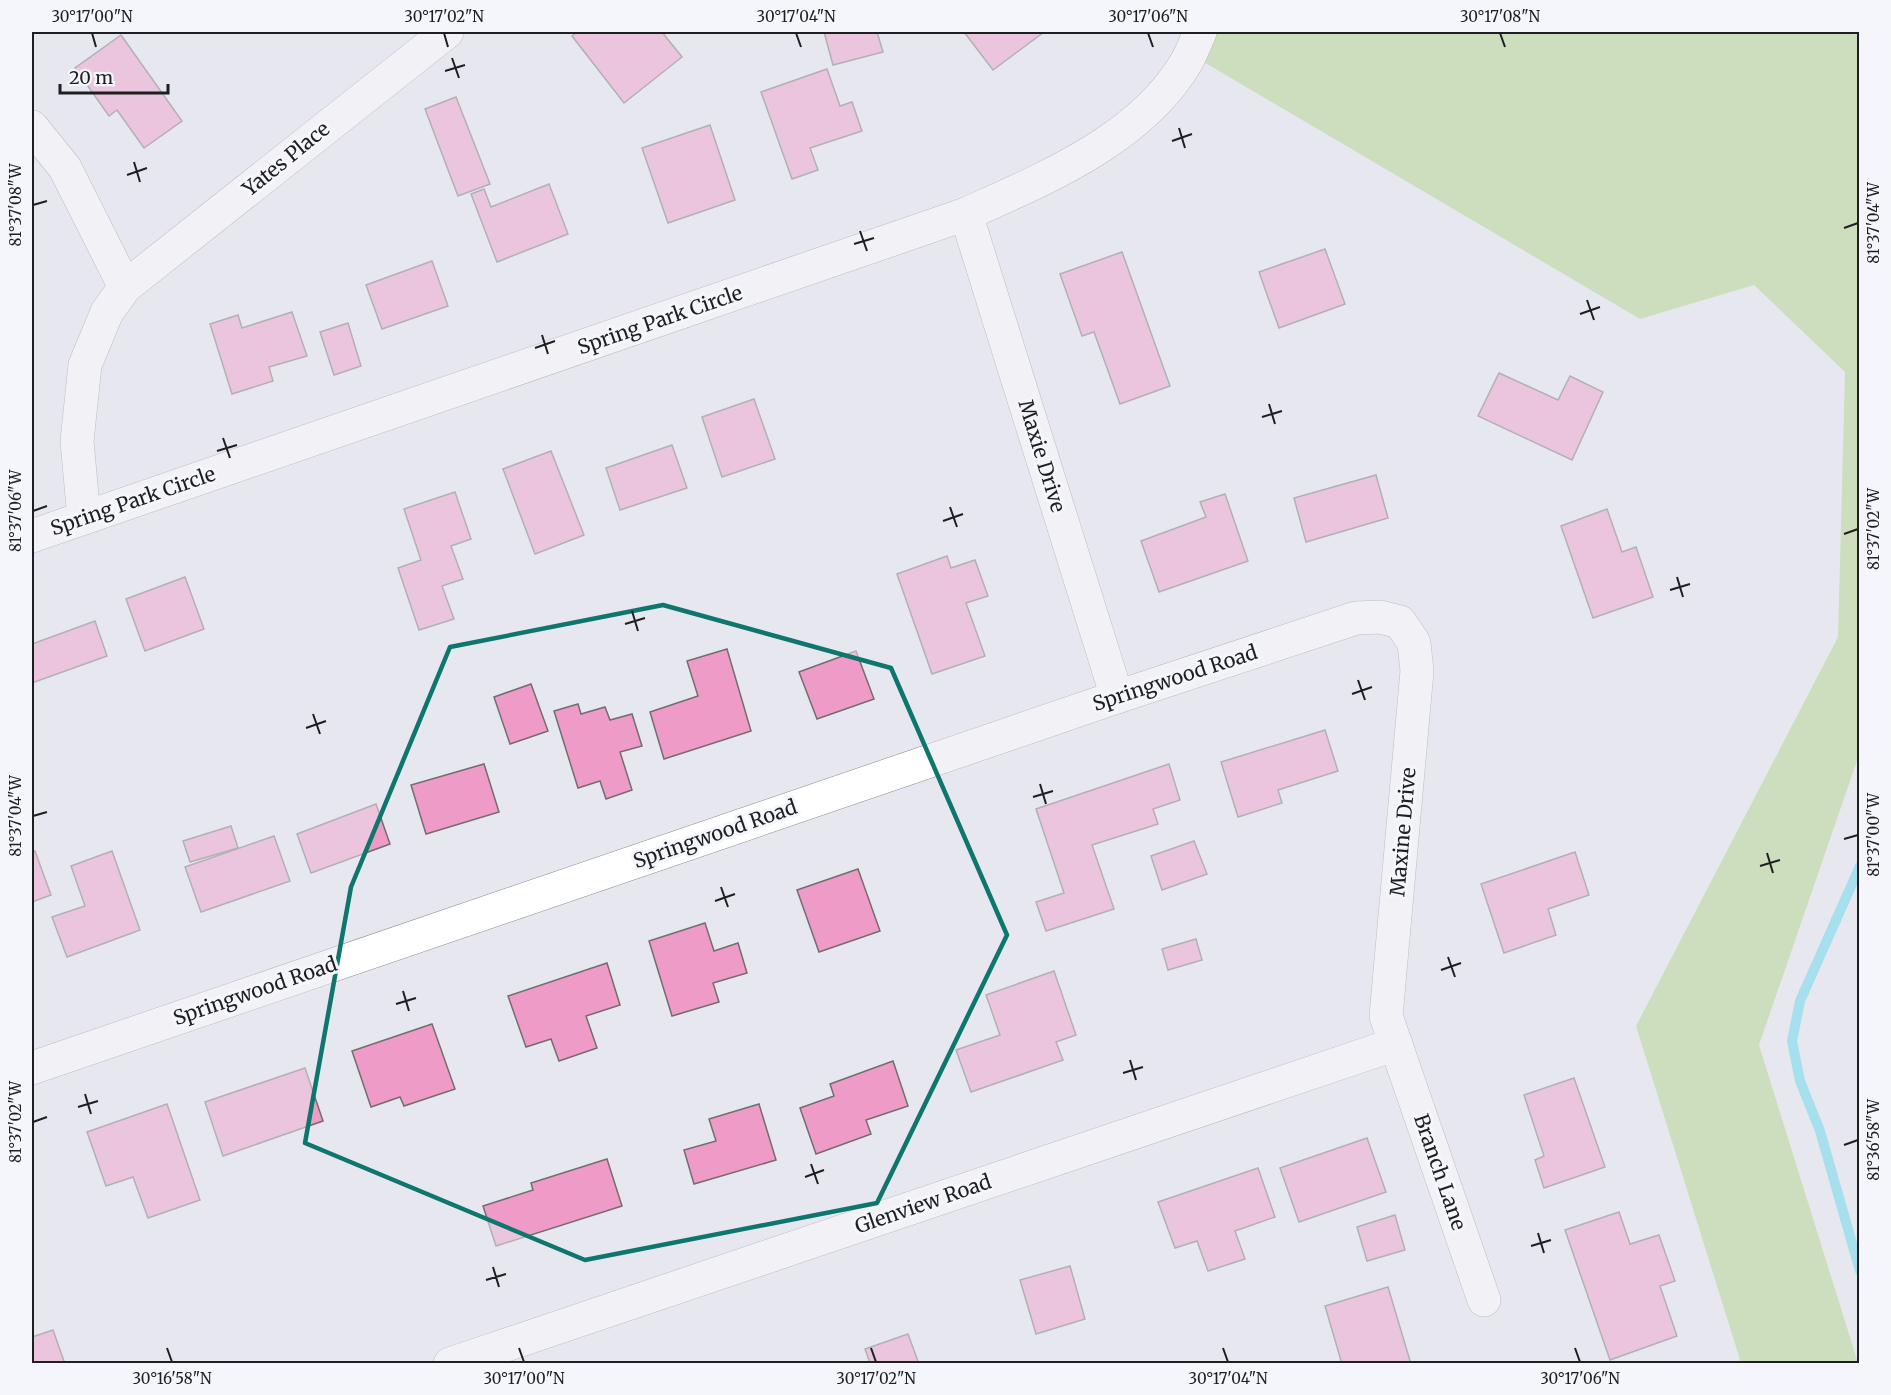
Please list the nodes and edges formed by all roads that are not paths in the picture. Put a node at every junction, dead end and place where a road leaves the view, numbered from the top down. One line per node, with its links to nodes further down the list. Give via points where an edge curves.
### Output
1 (447, 32): 5 (street, Yates Place)
2 (1200, 32): 4 (street, Spring Park Circle, via 1186,62 1160,98 1123,130 1068,166)
3 (32, 127): 5 (street, via 65,168)
4 (966, 214): 6 (street, Spring Park Circle); 9 (street, Maxie Drive)
5 (125, 287): 6 (street, Yates Place, via 107,312 86,365 77,441)
6 (84, 518): 7 (street, Spring Park Circle)
7 (32, 536)
8 (1400, 622): 9 (street, Springwood Road, via 1380,617 1356,618); 10 (street, Maxine Drive, via 1414,643 1417,671 1386,1016)
9 (1117, 697): 11 (street, Springwood Road)
10 (1396, 1044): 12 (street, Branch Lane); 13 (street, Glenview Road)
11 (32, 1068)
12 (1484, 1300)
13 (450, 1364)

